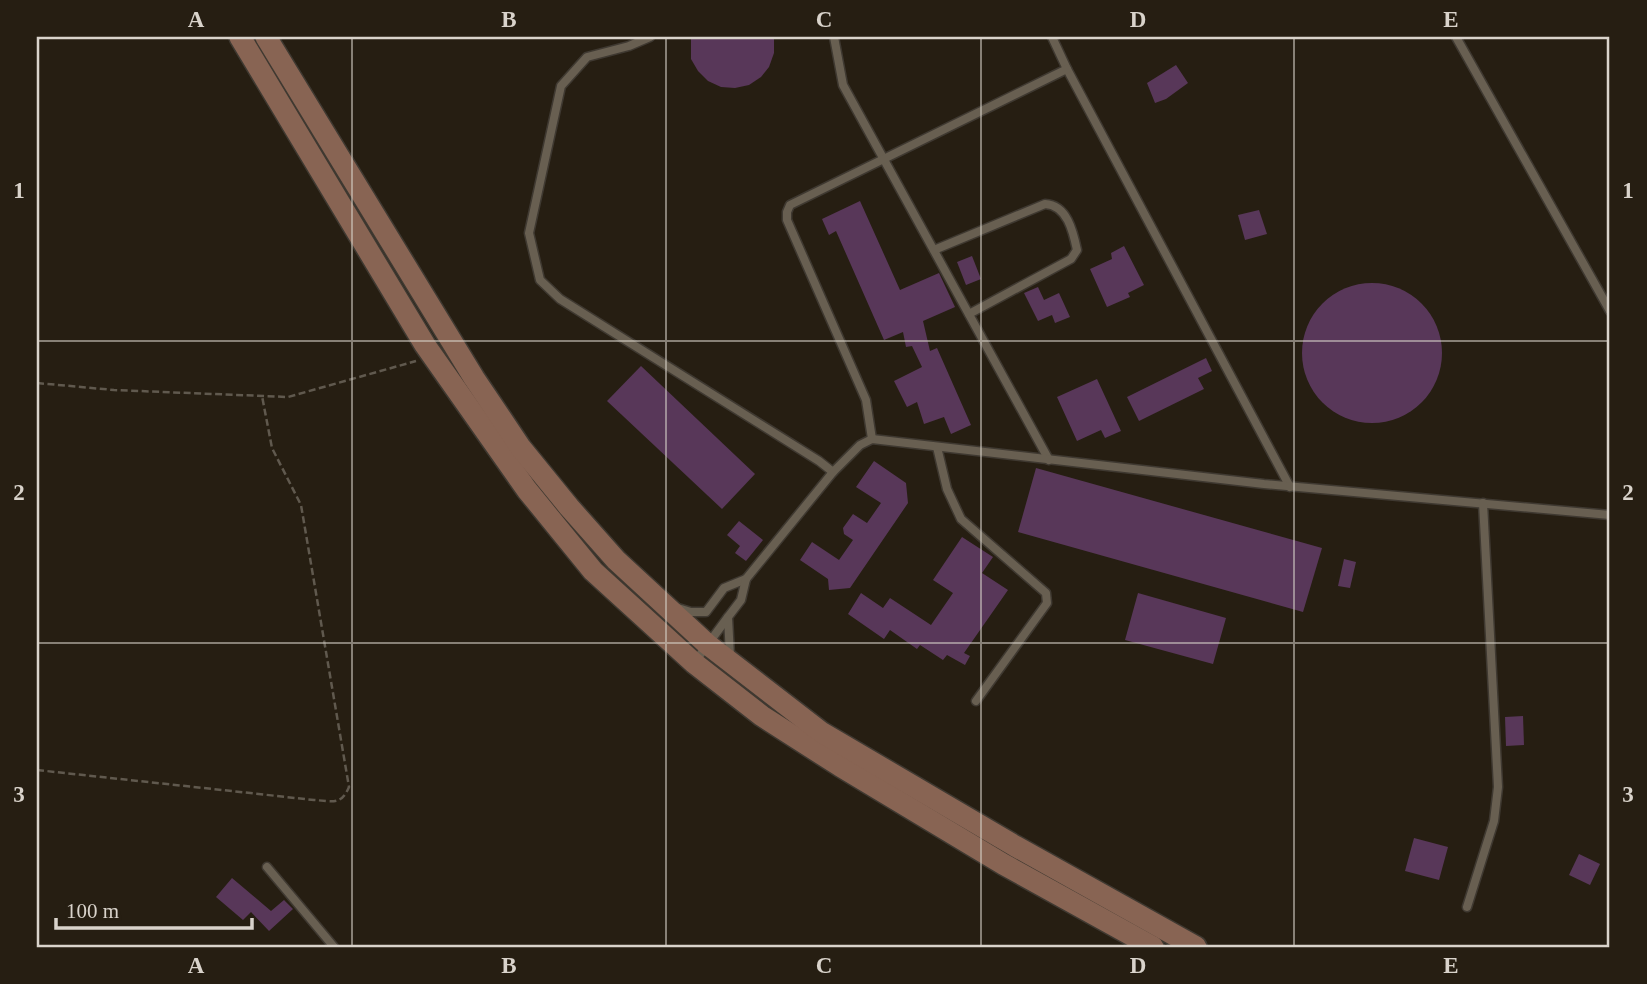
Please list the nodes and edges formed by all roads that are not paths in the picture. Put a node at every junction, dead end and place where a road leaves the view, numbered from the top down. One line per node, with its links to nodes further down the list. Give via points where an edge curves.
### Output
1 (240, 37): 25 (main road, via 433,356 527,490 593,571)
2 (266, 37): 20 (main road, via 474,379 521,448 592,534)
3 (649, 37): 15 (lane, via 587,57 561,86 529,233 540,280 560,299)
4 (834, 37): 8 (lane, via 843,85)
5 (1052, 37): 7 (lane)
6 (1456, 37): 10 (lane)
7 (1067, 69): 8 (lane); 16 (lane)
8 (883, 158): 9 (lane); 12 (lane, via 790,205 787,212 866,400)
9 (934, 250): 11 (lane); 11 (lane, via 1045,204 1055,204 1063,211 1077,250 1071,259)
10 (1610, 311)
11 (969, 314): 14 (lane)
12 (872, 439): 13 (lane); 15 (lane)
13 (937, 447): 14 (lane); 28 (lane, via 947,489 961,519 1046,593 1047,603)
14 (1049, 460): 16 (lane)
15 (833, 472): 19 (lane)
16 (1290, 487): 17 (lane)
17 (1483, 503): 18 (lane); 31 (lane, via 1498,787 1494,821)
18 (1610, 515)
19 (746, 579): 21 (lane, via 724,588); 22 (lane, via 741,600)
20 (654, 596): 21 (lane, via 691,612); 23 (main road)
21 (706, 611): 23 (lane)
22 (728, 617): 24 (lane); 26 (lane)
23 (691, 629): 24 (main road); 25 (lane)
24 (707, 644): 26 (main road); 27 (lane)
25 (677, 647): 27 (main road)
26 (731, 662): 29 (main road, via 821,732)
27 (694, 663): 29 (main road, via 840,766)
28 (976, 701)
29 (1009, 855): 33 (main road); 34 (main road)
30 (267, 867): 32 (lane)
31 (1467, 907)
32 (334, 947)
33 (1153, 947)
34 (1196, 947)

